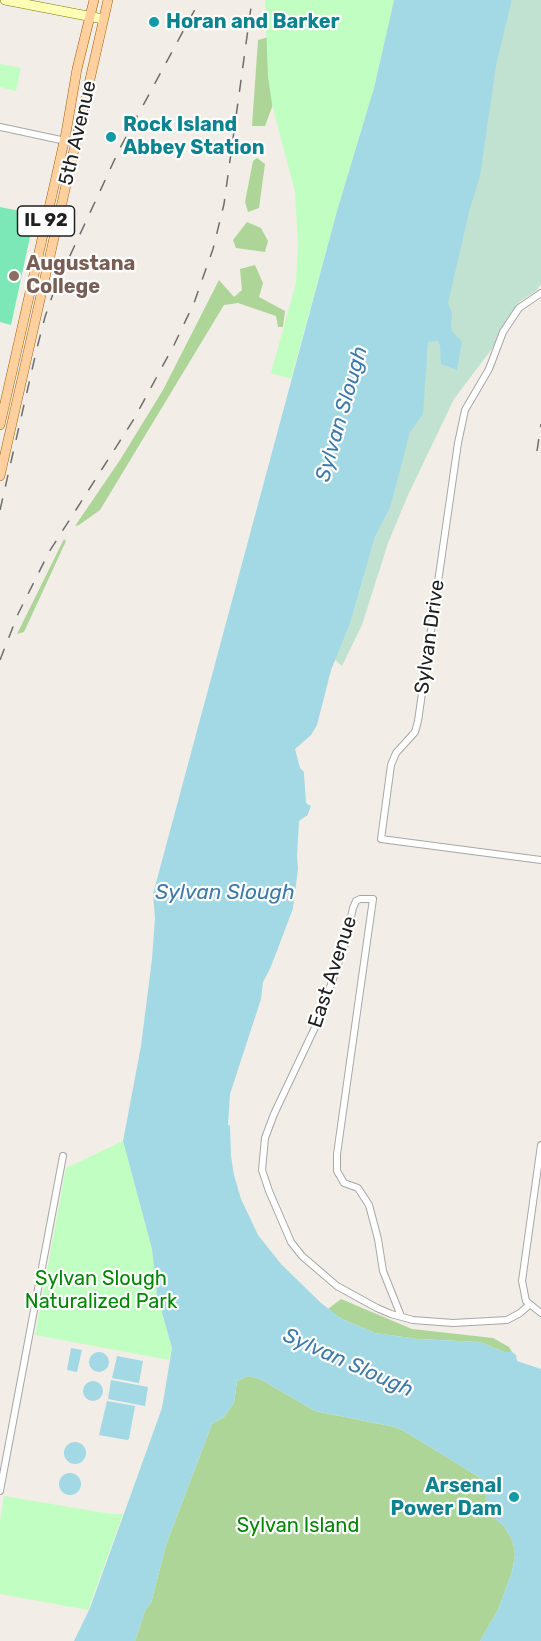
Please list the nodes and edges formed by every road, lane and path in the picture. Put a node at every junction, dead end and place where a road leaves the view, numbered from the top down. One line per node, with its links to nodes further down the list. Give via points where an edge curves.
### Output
1 (5, 0): 4 (street)
2 (94, 0): 4 (main road, 5th Avenue / IL 92)
3 (108, 0): 5 (main road, 5th Avenue / IL 92)
4 (90, 16): 5 (street); 7 (main road, 5th Avenue / IL 92)
5 (103, 20): 8 (main road, 5th Avenue / IL 92)
6 (0, 127): 7 (street)
7 (64, 140): 8 (street); 10 (main road, 5th Avenue / IL 92)
8 (75, 142): 11 (main road, 5th Avenue / IL 92)
9 (541, 292): 12 (street, Sylvan Drive, via 519,308 503,332 489,369 465,410 418,721 415,732 390,765 381,838)
10 (0, 425)
11 (0, 476)
12 (541, 860)
13 (541, 1145): 15 (street, via 522,1281)
14 (63, 1156): 18 (street)
15 (529, 1305): 16 (street); 17 (street, East Avenue, via 514,1317 497,1322 423,1322)
16 (541, 1313)
17 (401, 1316): 17 (street, East Avenue, via 383,1271 369,1205 358,1188 344,1183 337,1171 374,899 360,899 353,908 319,1019 270,1125 263,1147 262,1170 285,1230 302,1256 338,1286 377,1308)
18 (0, 1489)

